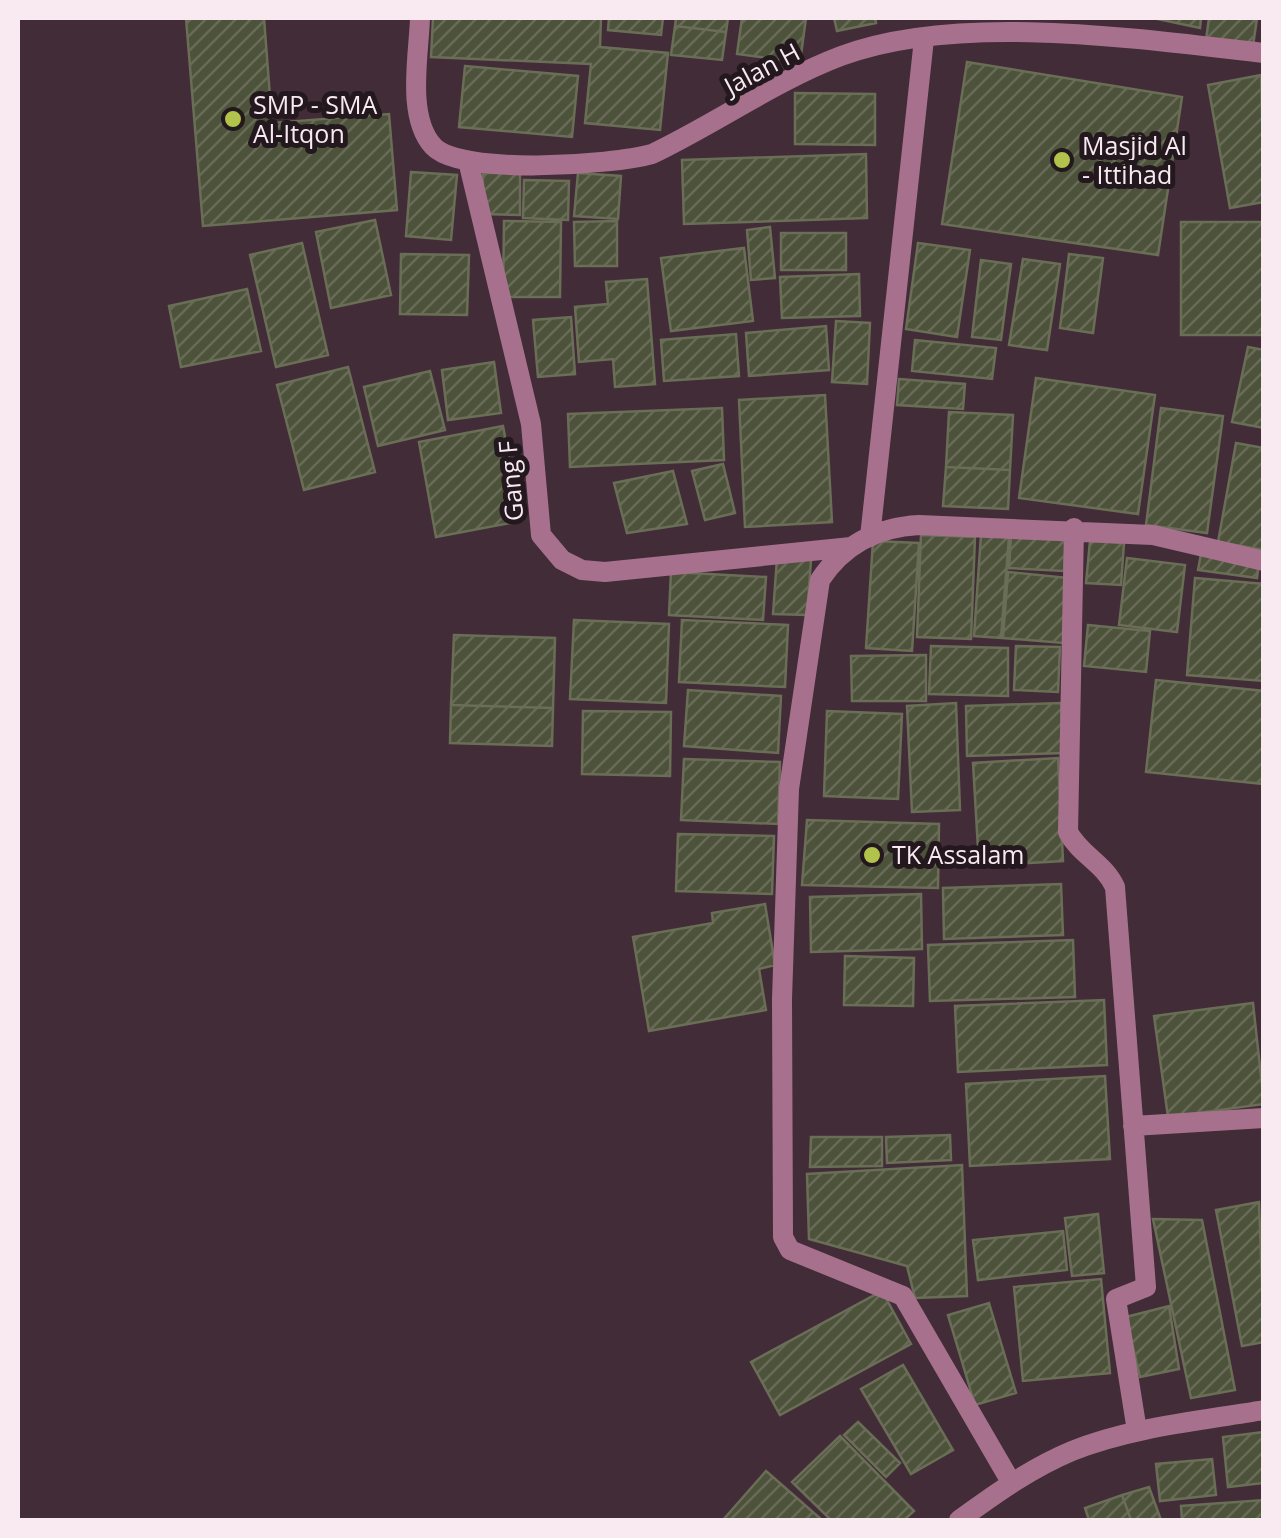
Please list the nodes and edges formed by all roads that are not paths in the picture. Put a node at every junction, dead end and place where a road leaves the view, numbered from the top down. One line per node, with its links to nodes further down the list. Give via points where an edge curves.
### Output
1 (420, 18): 4 (street, via 418,106 424,129 434,148)
2 (924, 39): 3 (street, Jalan H, via 1109,35); 4 (street, Jalan H, via 837,57 638,158); 6 (street)
3 (1264, 53)
4 (469, 165): 7 (street, Gang F, via 531,424 541,534 562,560 606,572)
5 (1074, 528): 6 (street, via 920,525); 8 (street, via 1153,535); 10 (street, via 1068,832 1115,888)
6 (870, 536): 7 (street)
7 (851, 547): 13 (street, via 820,580 789,788 783,1238 790,1250 903,1296)
8 (1264, 561)
9 (1264, 1118): 10 (street)
10 (1132, 1126): 12 (street, via 1146,1286 1116,1300)
11 (1264, 1410): 12 (street)
12 (1137, 1432): 13 (street, via 1072,1451)
13 (1012, 1482): 14 (street)
14 (959, 1520)

